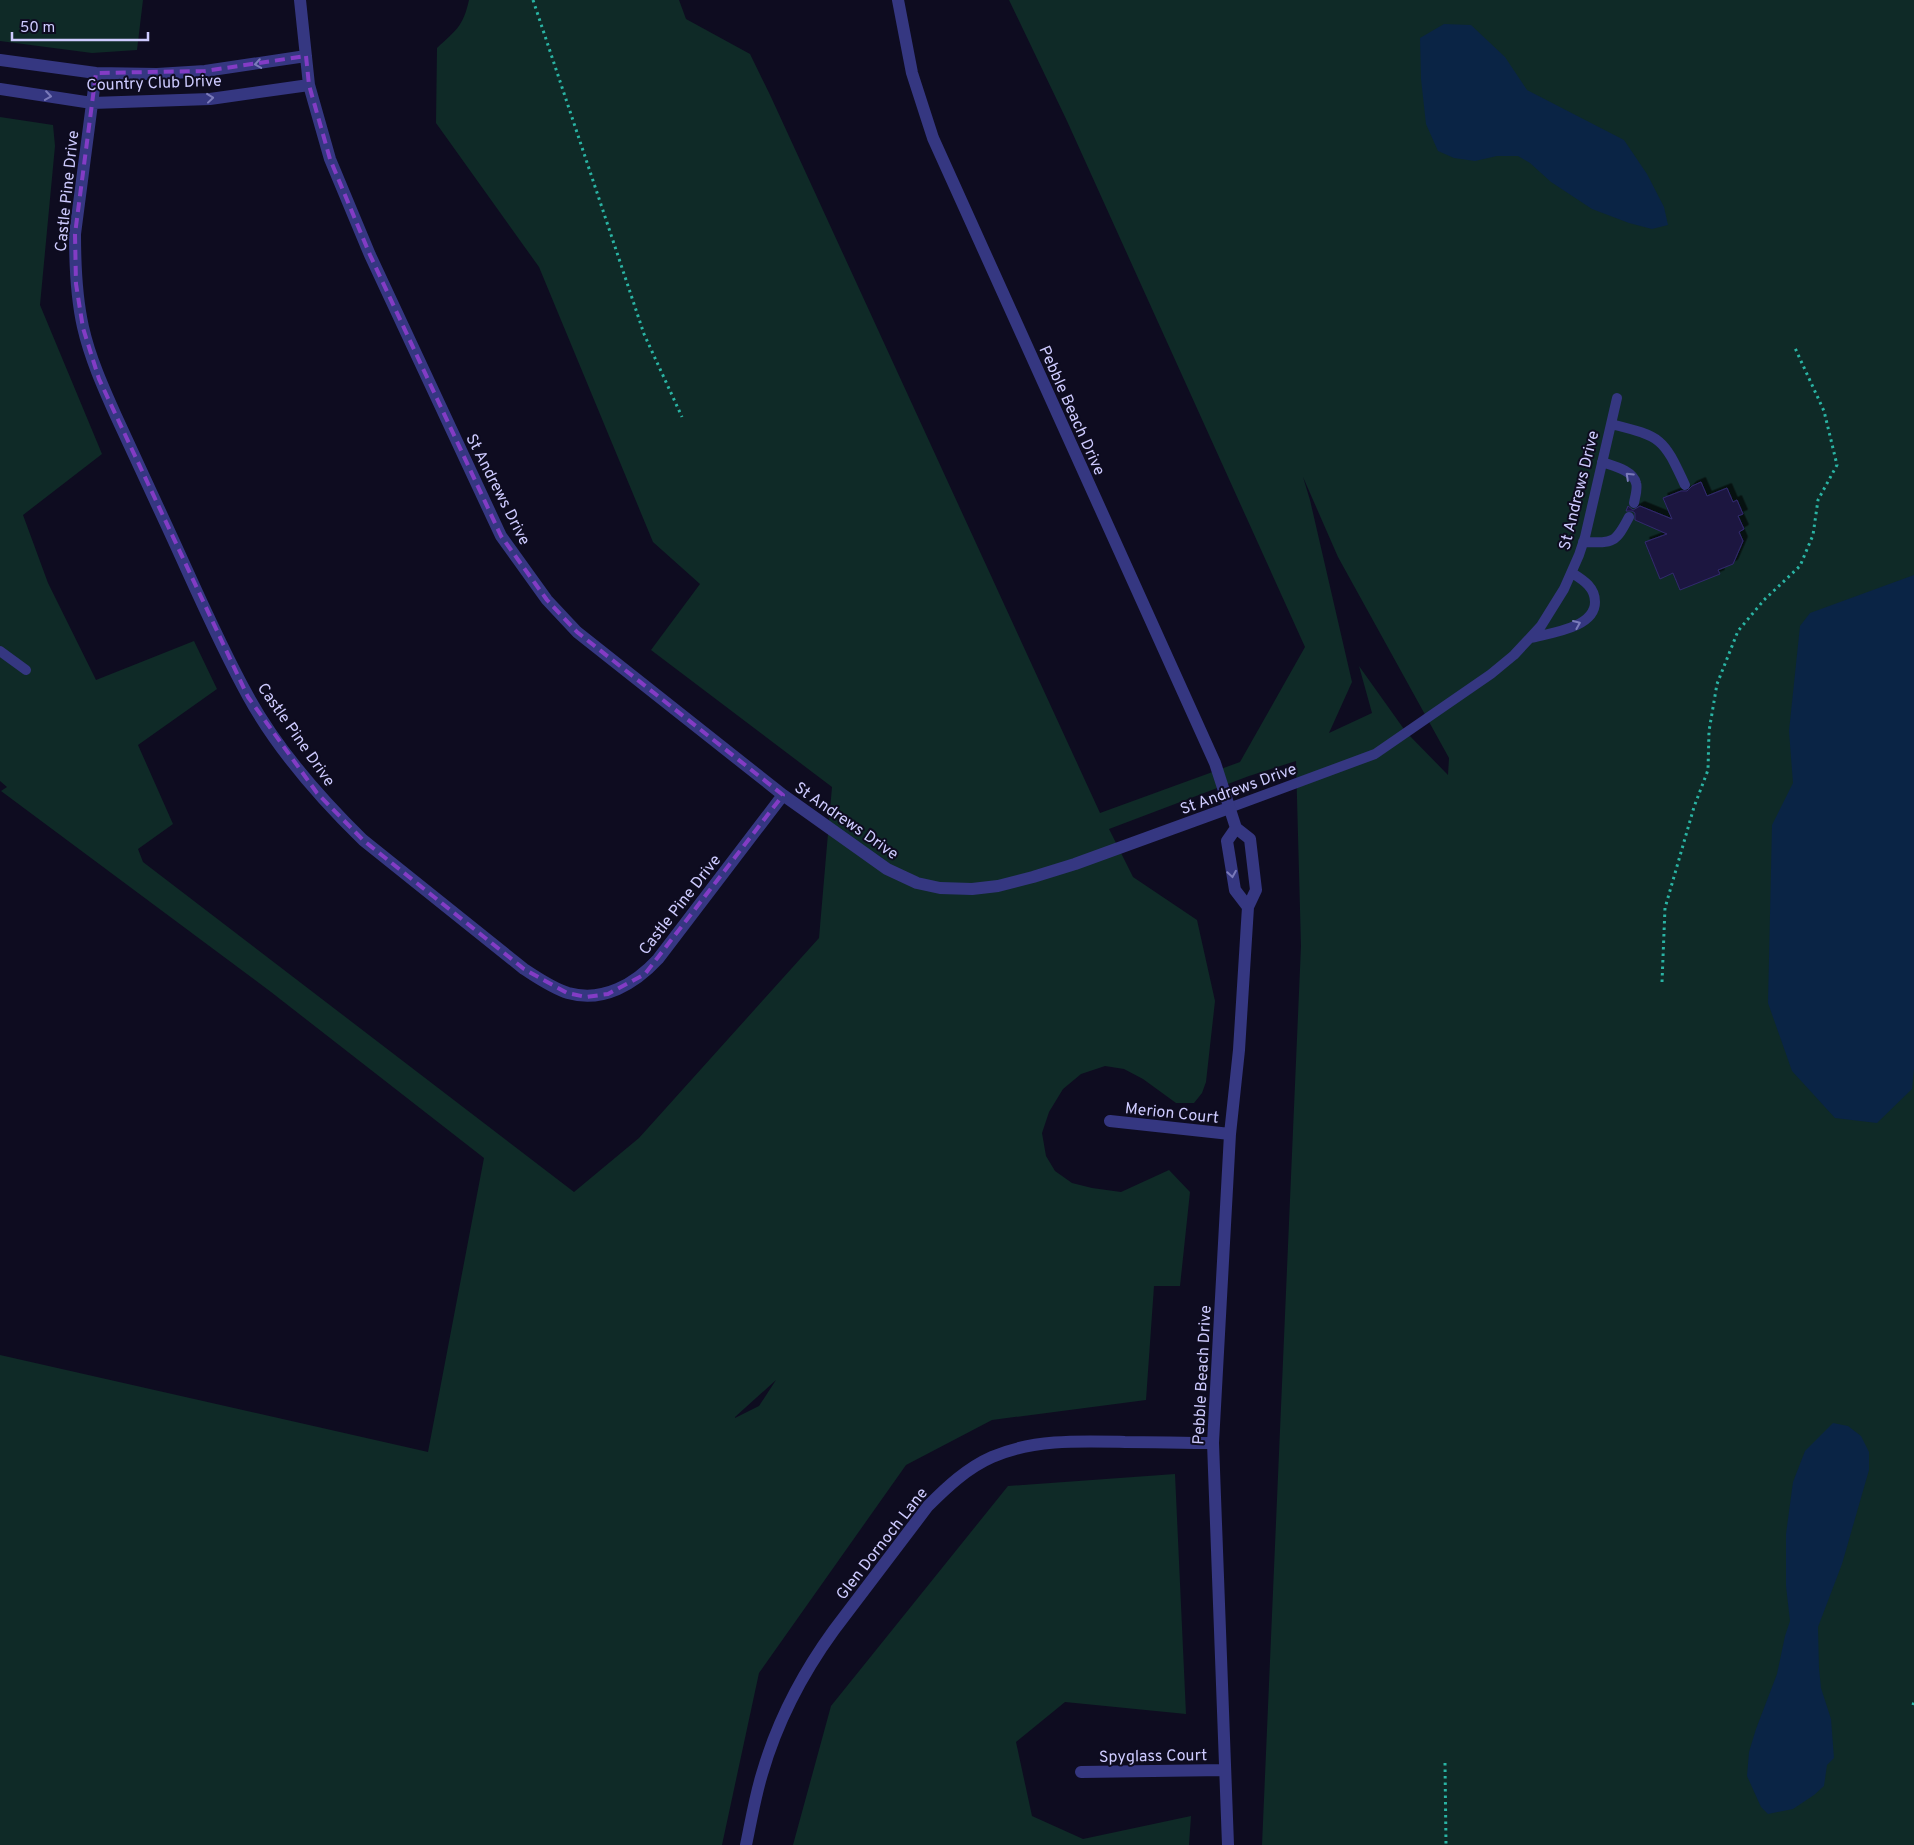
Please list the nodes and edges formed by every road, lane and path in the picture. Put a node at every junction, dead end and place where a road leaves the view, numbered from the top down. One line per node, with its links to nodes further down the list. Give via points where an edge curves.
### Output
1 (300, 0): 4 (street, St Andrews Drive)
2 (533, 0): 12 (path, via 644,334)
3 (898, 0): 24 (street, Pebble Beach Drive, via 912,73 933,138 1215,763)
4 (306, 56): 6 (street, Country Club Drive, one-way to 6, via 205,72); 7 (street, St Andrews Drive)
5 (0, 60): 6 (street, Country Club Drive)
6 (96, 73): 9 (street, Castle Pine Drive)
7 (309, 85): 9 (street, Country Club Drive, one-way to 7, via 210,99); 23 (street, St Andrews Drive, via 330,159 370,255 506,544 547,600 577,632)
8 (0, 89): 9 (street, Country Club Drive, one-way to 9)
9 (92, 103): 23 (street, Castle Pine Drive, via 75,234 75,259 82,321 99,379 248,697 307,780 357,835 524,969 567,993 586,997 608,994 645,974)
10 (1795, 348): 27 (path, via 1824,411 1836,465 1818,500 1813,535 1800,566 1764,600 1738,631 1717,684 1709,731 1708,770 1694,807 1666,908)
11 (1618, 398): 13 (lane, St Andrews Drive)
12 (682, 417)
13 (1611, 424): 14 (lane, St Andrews Drive); 15 (lane, via 1659,440 1671,455)
14 (1602, 462): 16 (lane, one-way to 14, via 1636,483 1632,476); 18 (lane, St Andrews Drive)
15 (1685, 485)
16 (1634, 503)
17 (1629, 517): 18 (lane, via 1616,540)
18 (1583, 542): 19 (lane, St Andrews Drive)
19 (1572, 572): 20 (lane, St Andrews Drive, via 1552,610); 20 (lane, one-way to 19, via 1579,624 1593,613 1595,600 1591,588)
20 (1531, 638): 24 (lane, St Andrews Drive, via 1491,674 1375,754)
21 (0, 651): 22 (lane)
22 (26, 670)
23 (783, 795): 24 (street, St Andrews Drive, via 887,870 917,883 972,889 1033,877)
24 (1229, 808): 25 (street, Pebble Beach Drive)
25 (1236, 828): 26 (street, one-way to 26, via 1227,841 1235,890); 26 (street, Pebble Beach Drive, via 1250,839 1256,890)
26 (1248, 907): 29 (street, Pebble Beach Drive)
27 (1662, 982)
28 (1110, 1122): 29 (street, Merion Court)
29 (1230, 1134): 30 (street, Pebble Beach Drive)
30 (1213, 1443): 32 (street, Pebble Beach Drive); 34 (street, Glen Dornoch Lane, via 1086,1441 1031,1446 992,1457 941,1493 834,1630 797,1688 762,1773)
31 (1446, 1763): 36 (path)
32 (1225, 1770): 33 (street, Spyglass Court); 35 (street, Pebble Beach Drive)
33 (1081, 1772)
34 (746, 1845)
35 (1228, 1845)
36 (1446, 1845)

